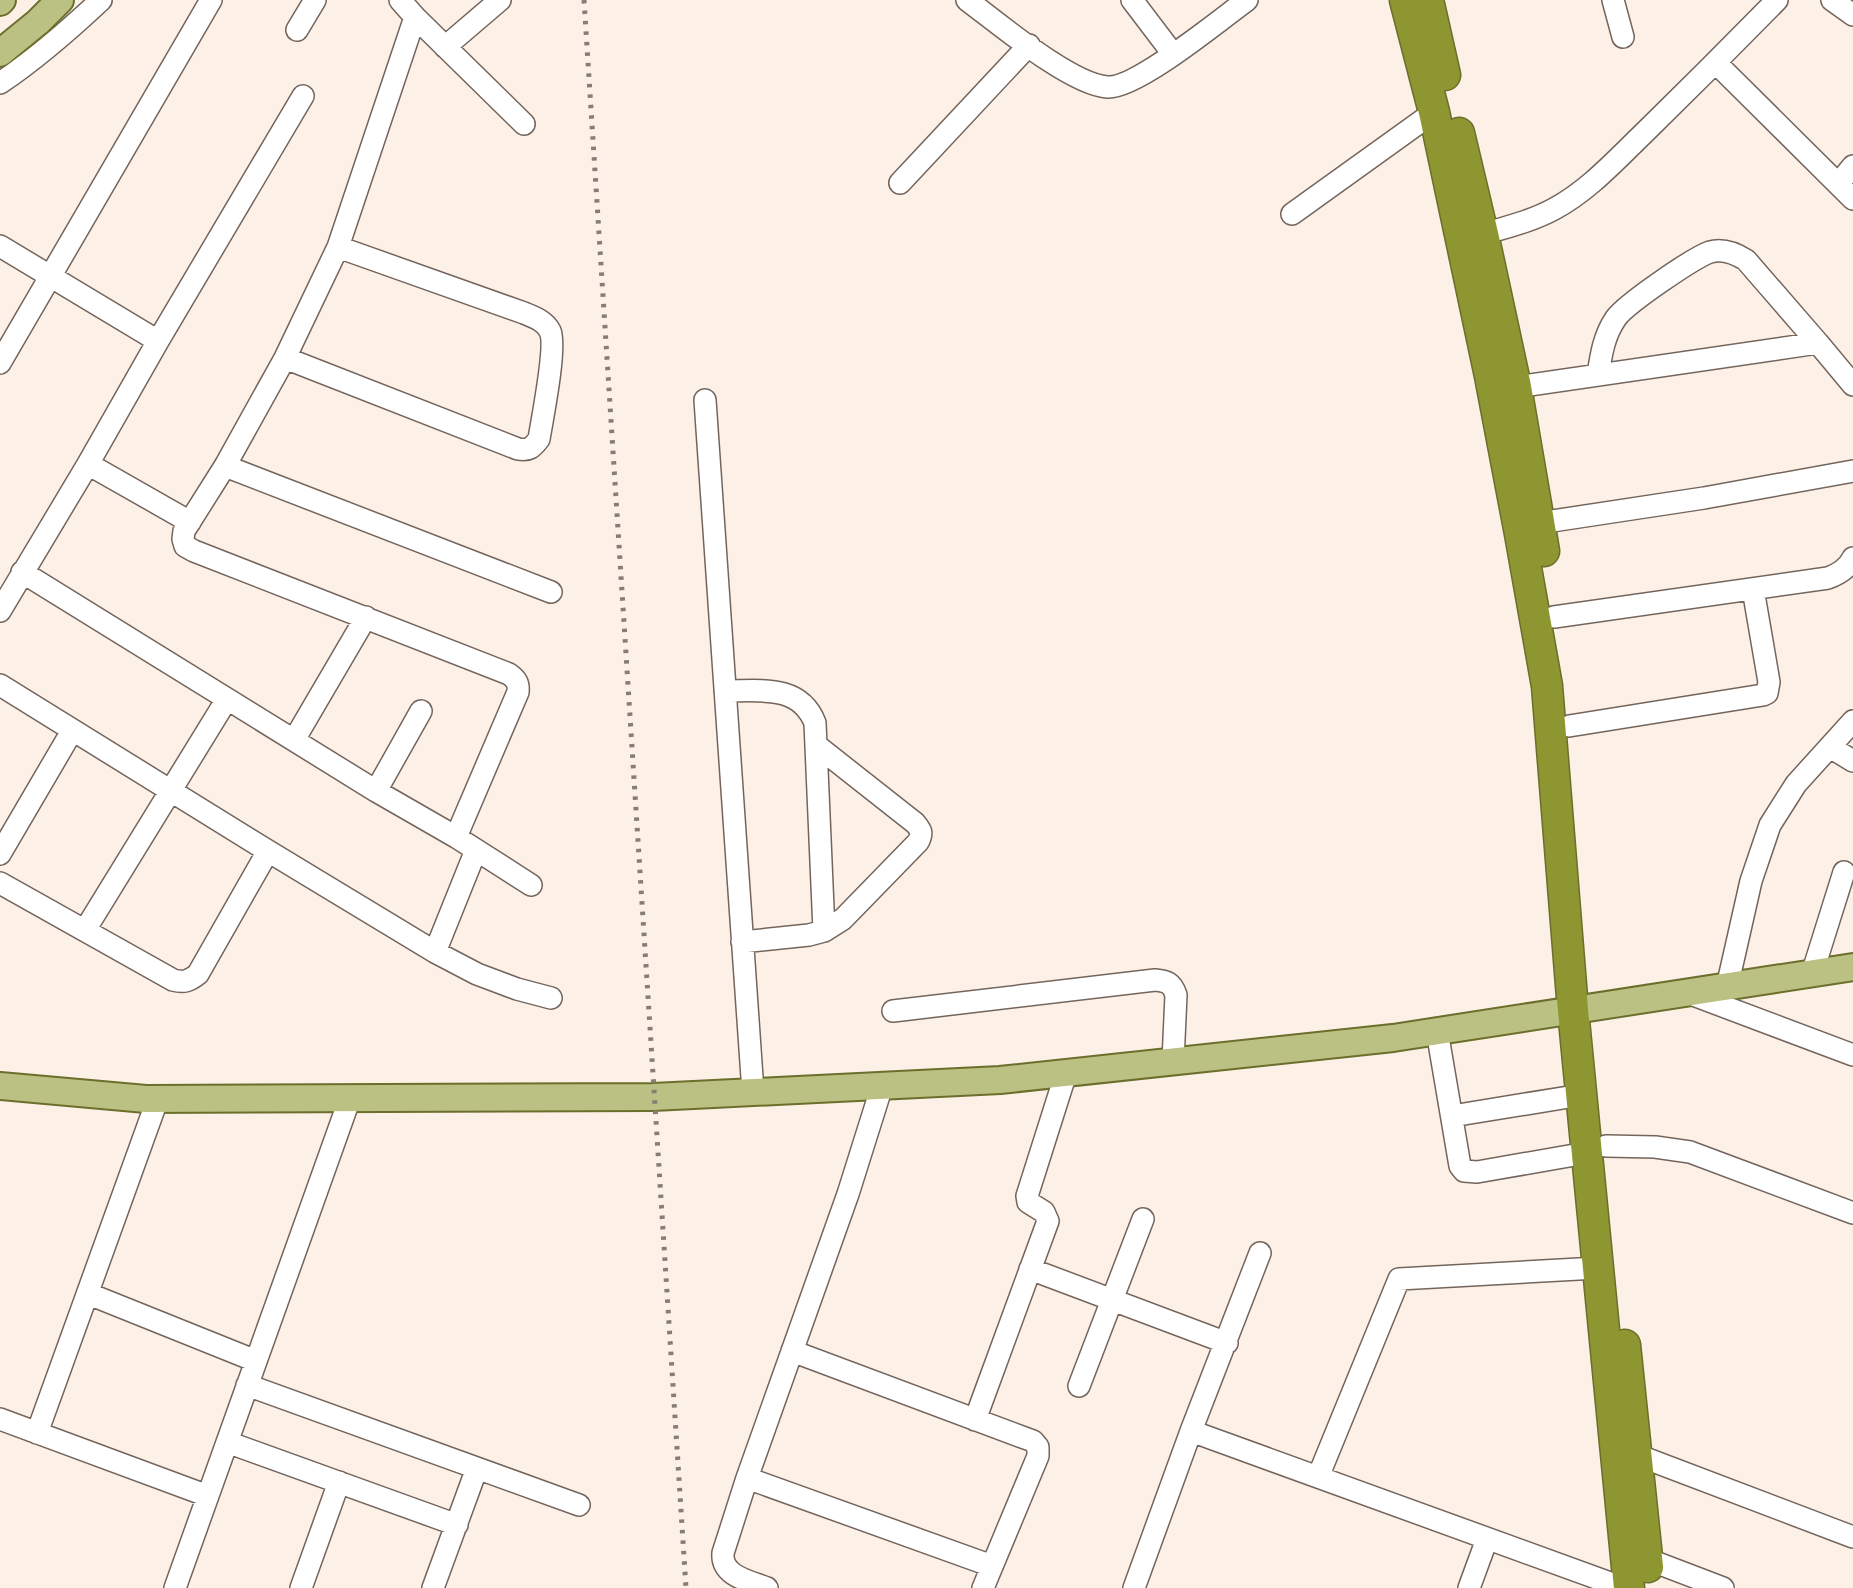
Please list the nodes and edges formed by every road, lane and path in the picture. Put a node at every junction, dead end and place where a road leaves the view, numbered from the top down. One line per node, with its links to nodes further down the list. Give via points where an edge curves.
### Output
1 (60, 0): 21 (main road)
2 (101, 0): 24 (street)
3 (211, 0): 35 (street)
4 (315, 0): 17 (street)
5 (400, 0): 16 (street)
6 (500, 0): 20 (street)
7 (967, 0): 19 (street)
8 (1132, 0): 22 (street)
9 (1247, 0): 22 (street)
10 (1405, 0): 26 (highway)
11 (1428, 0): 32 (highway)
12 (1613, 0): 18 (street)
13 (1777, 0): 23 (street)
14 (1832, 0): 15 (street)
15 (1853, 15)
16 (415, 17): 20 (street); 34 (street)
17 (298, 30)
18 (1623, 37)
19 (1029, 46): 22 (street, via 1081,80 1109,88 1147,73); 29 (street)
20 (445, 47): 27 (street)
21 (0, 53)
22 (1173, 54)
23 (1716, 63): 30 (street); 32 (street, via 1582,191 1555,209)
24 (0, 83)
25 (303, 96): 36 (street)
26 (1434, 112): 31 (street); 85 (highway, via 1495,402 1547,686)
27 (524, 124)
28 (1853, 166): 30 (street)
29 (900, 183)
30 (1845, 191)
31 (1292, 214)
32 (1483, 234): 42 (highway)
33 (0, 246): 35 (street)
34 (338, 247): 38 (street); 38 (street, via 524,313 545,325 552,334 552,351 539,439 527,451 517,449)
35 (50, 276): 36 (street); 39 (street)
36 (158, 341): 44 (street)
37 (1818, 343): 40 (street); 40 (street, via 1746,260 1711,251 1617,316 1601,350); 41 (street)
38 (285, 358): 45 (street)
39 (0, 363)
40 (1598, 375): 42 (street)
41 (1853, 385)
42 (1516, 387): 48 (highway)
43 (705, 400): 57 (street)
44 (88, 464): 47 (street); 50 (street)
45 (225, 466): 47 (street); 52 (street)
46 (1853, 471): 48 (street)
47 (190, 522): 54 (street, via 183,540 194,551)
48 (1539, 523): 55 (highway)
49 (1853, 558): 51 (street, via 1840,573 1828,578)
50 (22, 572): 53 (street); 58 (street)
51 (1754, 589): 55 (street); 61 (street, via 1767,693)
52 (551, 593)
53 (0, 611)
54 (366, 617): 63 (street); 69 (street, via 509,674 519,685)
55 (1554, 617): 61 (highway)
56 (0, 685): 62 (street)
57 (725, 691): 64 (street, via 771,691 798,700 815,723); 78 (street)
58 (227, 699): 63 (street); 67 (street)
59 (421, 711): 68 (street)
60 (1853, 721): 65 (street)
61 (1569, 726): 85 (highway)
62 (72, 731): 67 (street); 72 (street)
63 (294, 740): 68 (street)
64 (816, 745): 77 (street); 77 (street, via 915,823 922,835 843,919)
65 (1830, 747): 66 (street); 82 (street, via 1796,784 1770,825 1751,881)
66 (1853, 761)
67 (171, 791): 71 (street); 76 (street)
68 (376, 791): 69 (street)
69 (456, 837): 70 (street)
70 (476, 850): 75 (street); 79 (street)
71 (268, 851): 76 (street, via 190,981 173,980); 79 (street)
72 (0, 854)
73 (1844, 872): 81 (street)
74 (0, 883): 76 (street)
75 (531, 885)
76 (85, 930)
77 (824, 931): 78 (street)
78 (743, 942): 93 (street)
79 (435, 952): 84 (street, via 477,974)
80 (1853, 967): 81 (main road)
81 (1812, 974): 82 (main road)
82 (1727, 987): 83 (main road)
83 (1688, 993): 85 (main road); 88 (street)
84 (551, 998)
85 (1583, 1009): 87 (main road); 94 (highway); 98 (highway)
86 (893, 1011): 89 (street, via 1166,981 1177,995)
87 (1437, 1031): 89 (main road); 97 (street)
88 (1853, 1055)
89 (1174, 1061): 90 (main road)
90 (1066, 1073): 92 (main road); 103 (street, via 1028,1189 1028,1202 1044,1212 1048,1221)
91 (0, 1086): 95 (main road)
92 (882, 1086): 93 (main road); 107 (street)
93 (753, 1092): 96 (main road, via 653,1097)
94 (1581, 1095): 97 (street); 98 (highway)
95 (158, 1098): 96 (main road); 104 (street)
96 (350, 1098): 108 (street)
97 (1452, 1116): 98 (street, via 1464,1171)
98 (1596, 1149): 99 (street, via 1655,1147 1690,1152); 102 (highway); 116 (highway, via 1610,1208)
99 (1853, 1213)
100 (1143, 1219): 105 (street)
101 (1261, 1253): 106 (street)
102 (1597, 1268): 118 (street, via 1399,1279); 135 (highway)
103 (1030, 1269): 105 (street); 112 (street)
104 (89, 1294): 108 (street); 114 (street)
105 (1112, 1300): 106 (street); 110 (street)
106 (1227, 1343): 113 (street)
107 (792, 1351): 112 (street); 119 (street)
108 (256, 1360): 109 (street)
109 (247, 1385): 115 (street); 117 (street)
110 (1079, 1386)
111 (0, 1419): 114 (street)
112 (975, 1420): 126 (street, via 1033,1441 1038,1447)
113 (1191, 1431): 118 (street); 133 (street)
114 (37, 1433): 121 (street)
115 (227, 1441): 120 (street); 121 (street)
116 (1637, 1455): 124 (street); 127 (highway)
117 (477, 1468): 122 (street); 123 (street)
118 (1318, 1477): 125 (street)
119 (747, 1478): 126 (street); 131 (street, via 722,1562 736,1576)
120 (338, 1482): 123 (street); 129 (street)
121 (208, 1496): 128 (street)
122 (579, 1505)
123 (457, 1525): 130 (street)
124 (1853, 1536)
125 (1487, 1539): 134 (street); 135 (street)
126 (992, 1566): 132 (street)
127 (1648, 1573): 136 (street)
128 (175, 1588)
129 (301, 1588)
130 (433, 1588)
131 (767, 1588)
132 (983, 1588)
133 (1134, 1588)
134 (1469, 1588)
135 (1626, 1588)
136 (1723, 1588)

